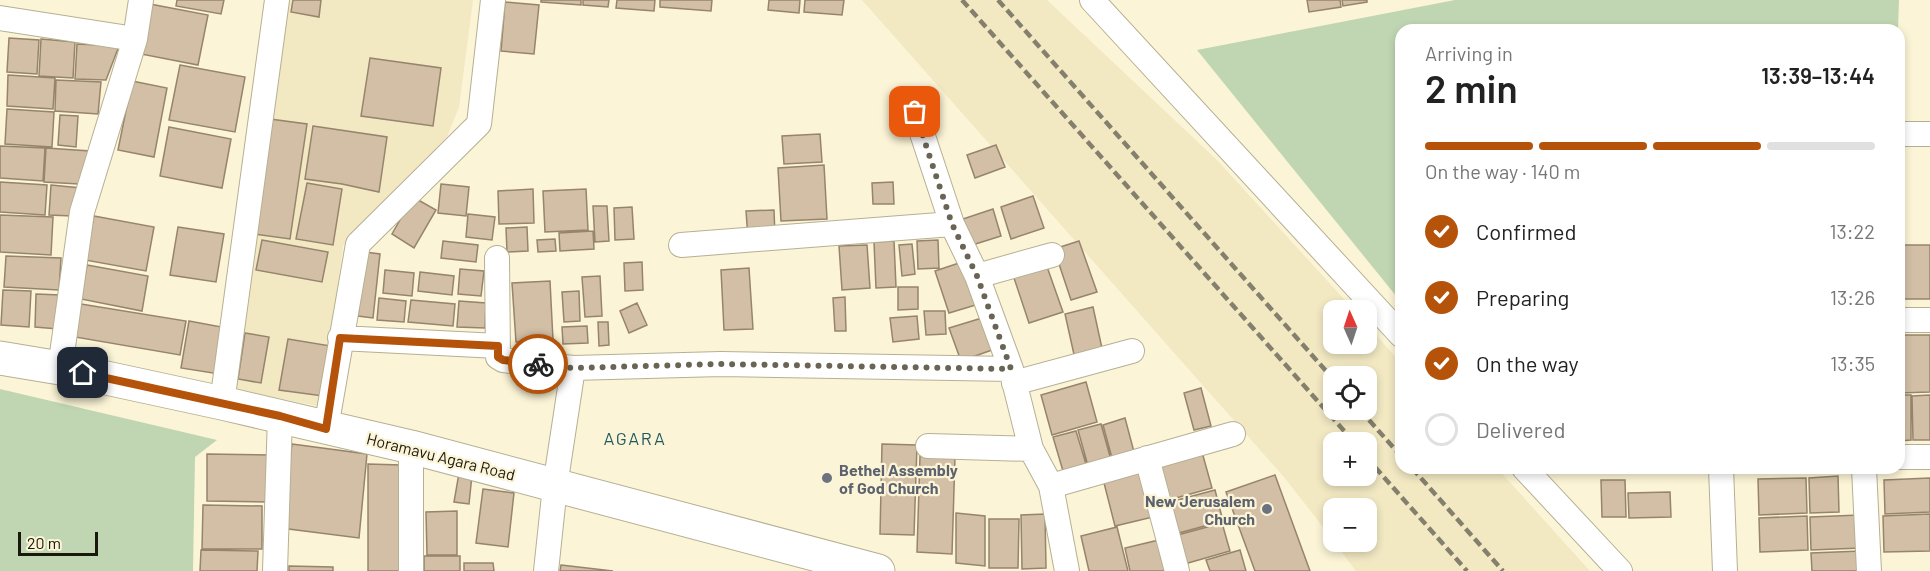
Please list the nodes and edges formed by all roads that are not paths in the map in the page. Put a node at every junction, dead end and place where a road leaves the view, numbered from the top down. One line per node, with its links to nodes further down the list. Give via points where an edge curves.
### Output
1 (141, 0): 6 (street)
2 (277, 0): 25 (street)
3 (493, 0): 18 (street, via 479,124 358,244)
4 (1092, 0): 17 (street)
5 (0, 18): 6 (street)
6 (135, 39): 23 (street, via 82,212)
7 (915, 112): 10 (street)
8 (1905, 134): 9 (street)
9 (1930, 134)
10 (952, 224): 11 (street); 14 (street)
11 (681, 245)
12 (1052, 255): 14 (street)
13 (497, 258): 19 (street)
14 (977, 276): 24 (street)
15 (1905, 320): 16 (street)
16 (1930, 320)
17 (1395, 328)
18 (340, 338): 19 (street); 27 (street)
19 (498, 346): 22 (street, via 498,357 503,360)
20 (1132, 351): 24 (street)
21 (0, 358): 23 (street, Horamavu Agara Road)
22 (573, 368): 24 (street, via 721,364); 38 (street)
23 (60, 369): 25 (street, Horamavu Agara Road)
24 (1012, 376): 31 (street)
25 (222, 403): 26 (street, Horamavu Agara Road)
26 (280, 416): 27 (street, Horamavu Agara Road); 40 (street)
27 (326, 429): 30 (street, Horamavu Agara Road)
28 (1233, 434): 34 (street)
29 (928, 446): 31 (street)
30 (411, 447): 38 (street, Horamavu Agara Road); 41 (street)
31 (1031, 449): 39 (street)
32 (1905, 457): 33 (street)
33 (1930, 457)
34 (1147, 458): 39 (street); 45 (street)
35 (1530, 474): 46 (street)
36 (1721, 474): 47 (street)
37 (1864, 474): 48 (street)
38 (555, 486): 42 (street); 43 (street, Horamavu Agara Road)
39 (1051, 486): 44 (street)
40 (275, 571)
41 (411, 571)
42 (546, 571)
43 (878, 571)
44 (1067, 571)
45 (1177, 571)
46 (1620, 571)
47 (1725, 571)
48 (1869, 571)

